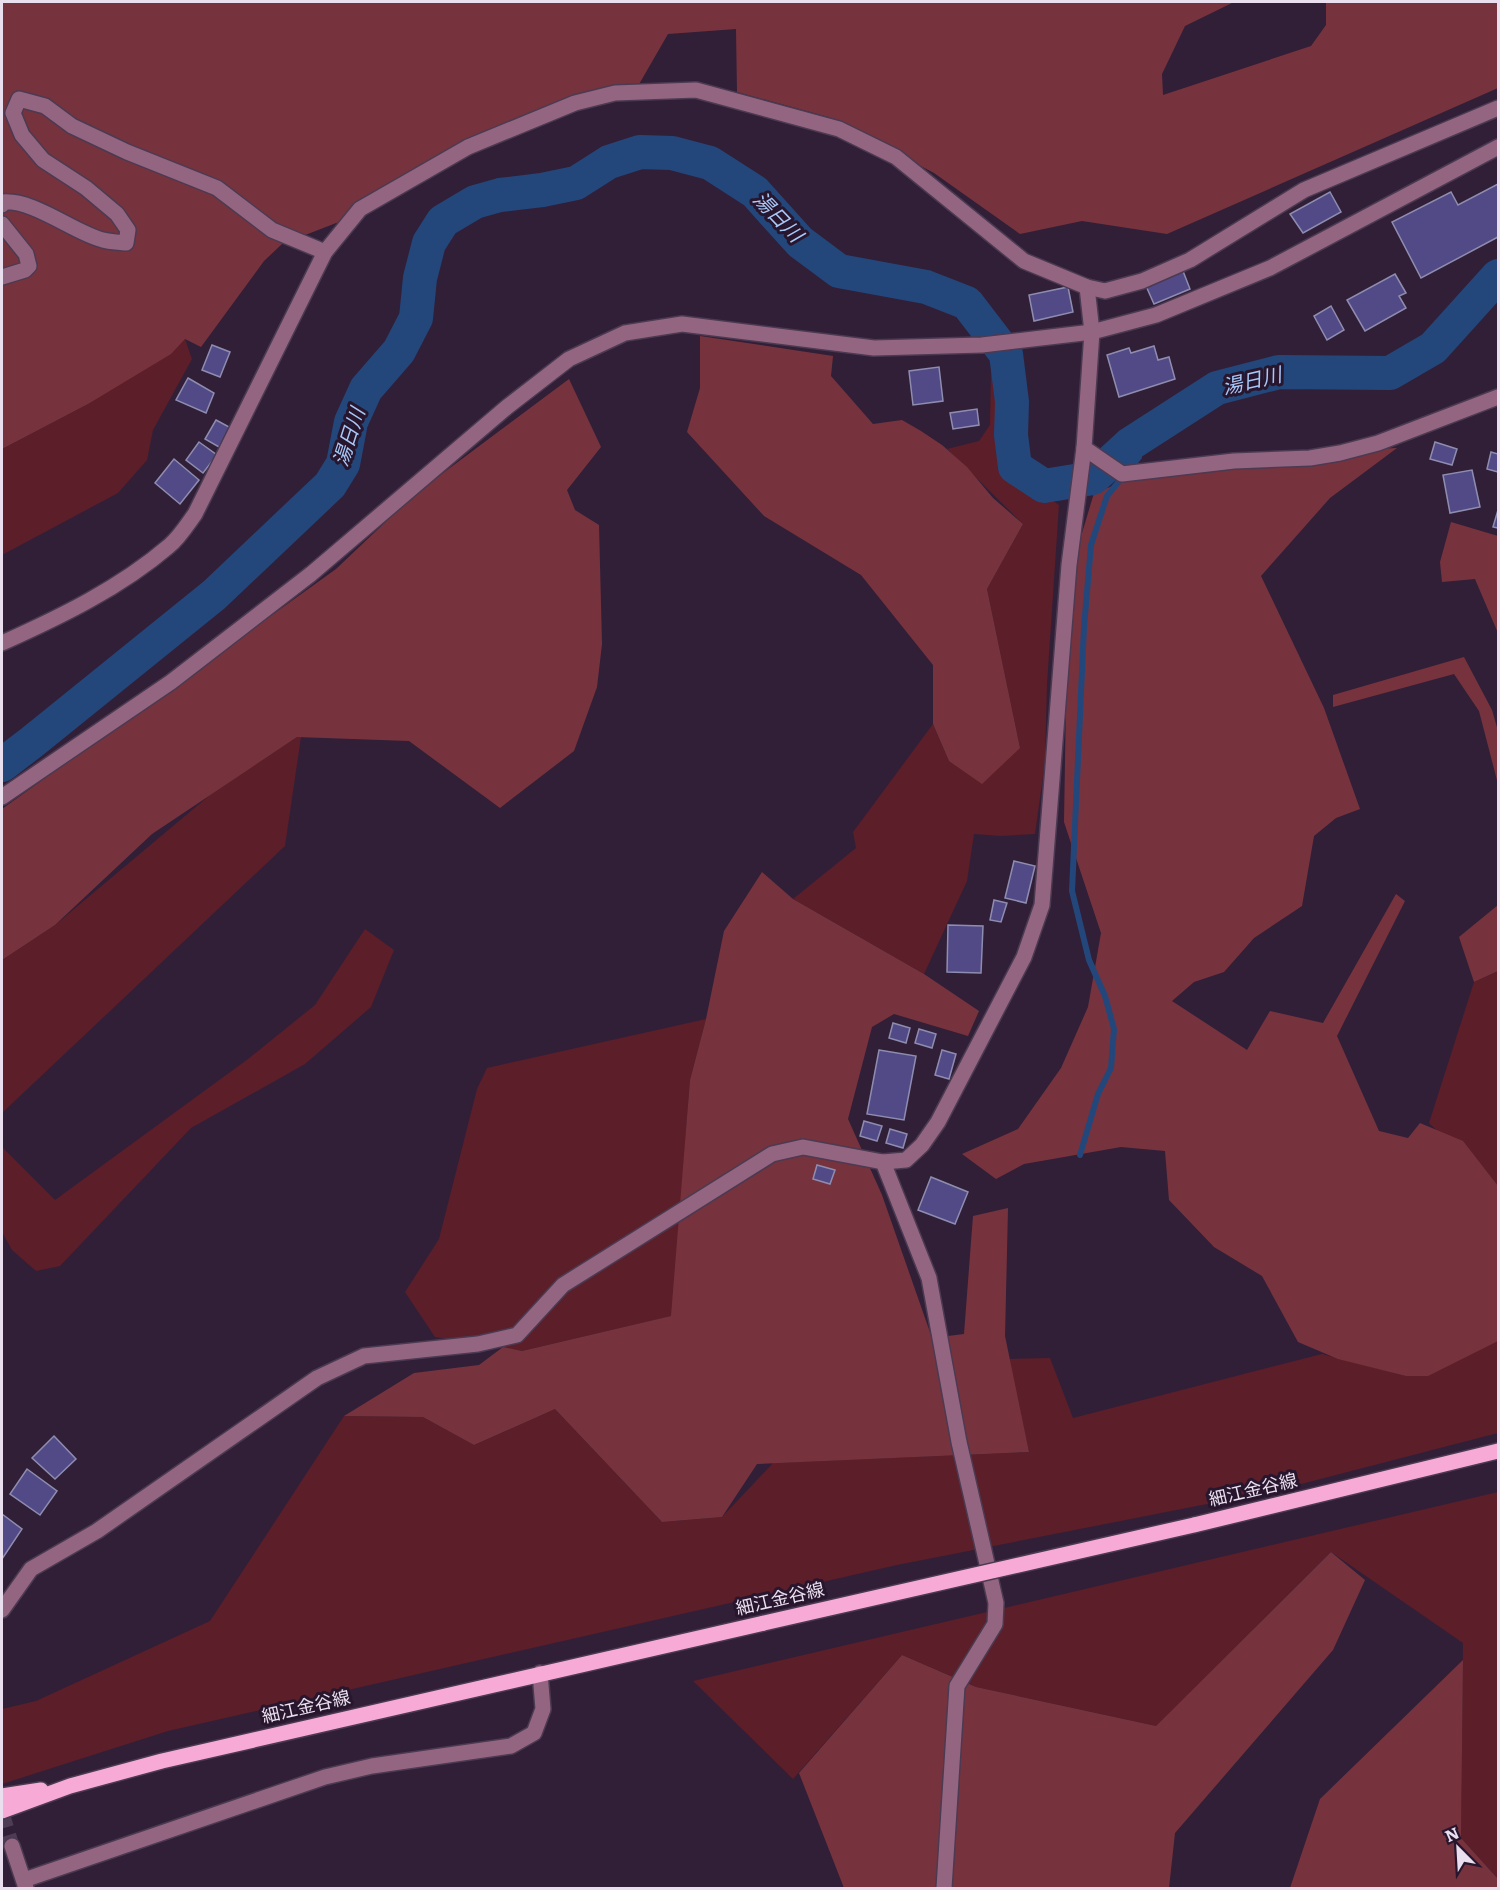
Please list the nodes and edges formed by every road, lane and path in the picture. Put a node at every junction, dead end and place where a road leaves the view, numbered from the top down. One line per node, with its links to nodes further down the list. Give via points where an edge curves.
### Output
1 (1498, 108): 7 (street, via 1304,190 1190,260 1142,281 1105,291)
2 (1498, 147): 8 (street, via 1270,268 1156,315)
3 (2, 205): 5 (street, via 10,201 51,215 101,240 126,243 128,230 117,214 43,160 22,135 13,114 19,99 45,106 72,126 217,188 272,230)
4 (2, 224): 6 (street, via 26,255 29,266)
5 (325, 252): 7 (street, via 360,209 468,147 575,103 615,93 696,90 839,129 897,157 1024,261); 11 (street, via 195,514 171,545 94,597)
6 (2, 277)
7 (1088, 287): 8 (street)
8 (1092, 332): 10 (street); 12 (street, via 982,345 874,348 682,324 625,333 569,359 311,574 171,682)
9 (1498, 397): 10 (street, via 1378,442 1310,458 1234,461 1122,474)
10 (1084, 448): 13 (street, via 1069,565 1042,905 1024,957 938,1122 906,1160)
11 (2, 643)
12 (2, 797)
13 (883, 1162): 15 (street, via 803,1147 772,1154 563,1284 517,1335 478,1344 364,1356 317,1378 97,1531 31,1569); 22 (street, via 929,1278 959,1442 996,1603 995,1624 957,1686)
14 (1498, 1451): 16 (main road, 細江金谷線, bridge)
15 (2, 1610)
16 (540, 1673): 17 (main road, 細江金谷線); 21 (street, via 543,1709 534,1733 511,1746 372,1766 325,1777)
17 (70, 1786): 18 (main road, 細江金谷線); 19 (main road, 細江金谷線)
18 (2, 1796)
19 (2, 1811)
20 (12, 1846): 21 (street)
21 (25, 1884)
22 (944, 1888)

